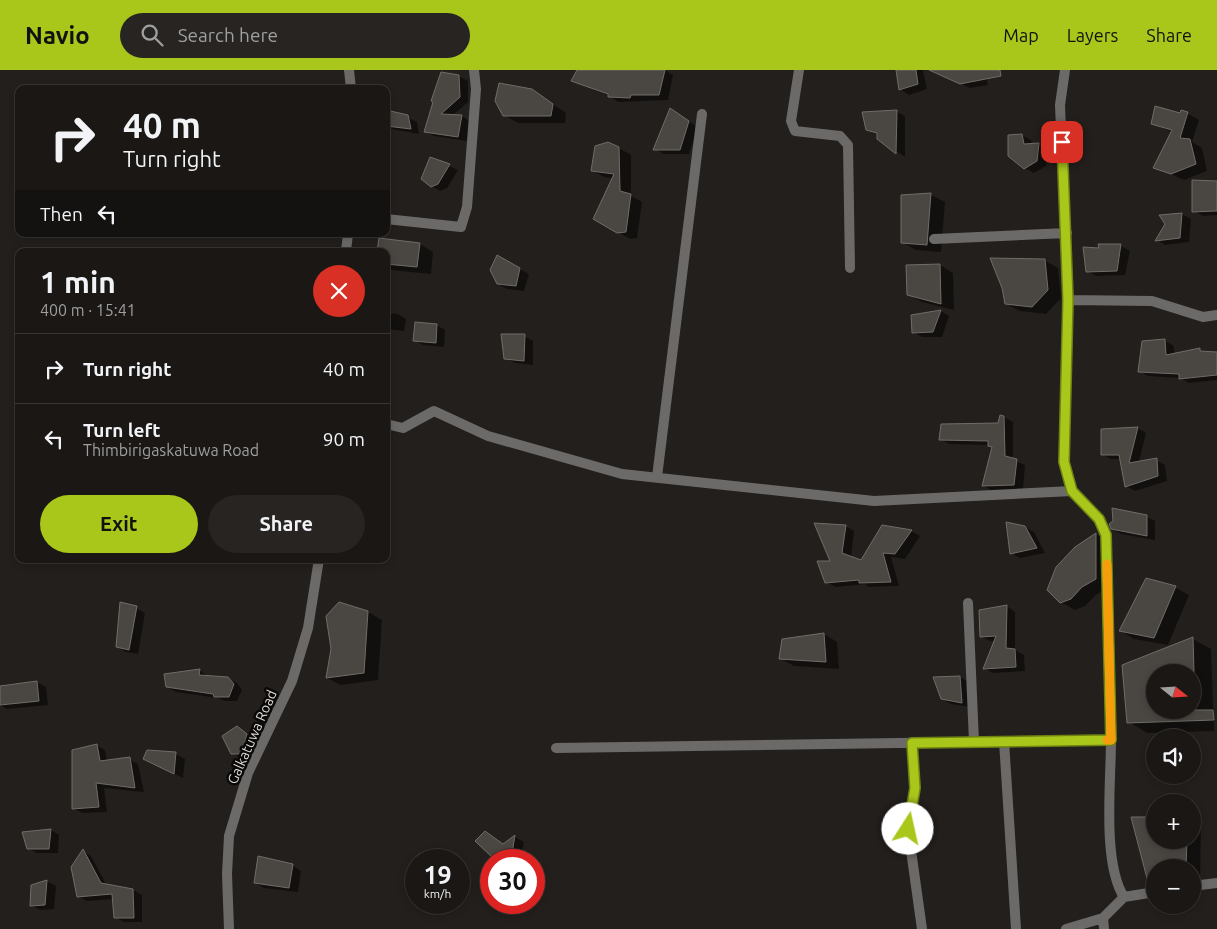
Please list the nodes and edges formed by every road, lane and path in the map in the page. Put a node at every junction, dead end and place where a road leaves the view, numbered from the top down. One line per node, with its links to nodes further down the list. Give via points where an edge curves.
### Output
1 (349, 70): 5 (street)
2 (474, 70): 7 (street, via 476,89 467,207 461,227)
3 (799, 70): 10 (street, via 792,121 796,131 840,136 848,145)
4 (1065, 70): 8 (street, via 1060,105)
5 (351, 85)
6 (702, 114): 14 (street)
7 (390, 219)
8 (1067, 233): 9 (street); 11 (street)
9 (934, 239)
10 (850, 268)
11 (1068, 300): 12 (street, via 1152,301 1203,316); 15 (street, via 1064,462)
12 (1217, 315)
13 (390, 425): 14 (street, via 403,428 434,410 488,436 622,474)
14 (656, 477): 15 (street, via 874,501)
15 (1072, 491): 18 (street, via 1099,519 1106,535)
16 (318, 563): 28 (street, Galkatuwa Road, via 308,628 292,681 248,774 229,836)
17 (968, 603): 20 (street)
18 (1111, 740): 19 (street); 26 (street, via 1110,846 1118,888)
19 (1004, 741): 20 (street); 30 (street)
20 (974, 742): 21 (street)
21 (912, 743): 22 (street); 29 (street, via 915,788 908,829)
22 (556, 748)
23 (1217, 882): 24 (street)
24 (1201, 885)
25 (1146, 893): 26 (street)
26 (1124, 897): 27 (street)
27 (1103, 918): 31 (street); 32 (street)
28 (229, 929)
29 (922, 929)
30 (1016, 929)
31 (1066, 929)
32 (1104, 929)

